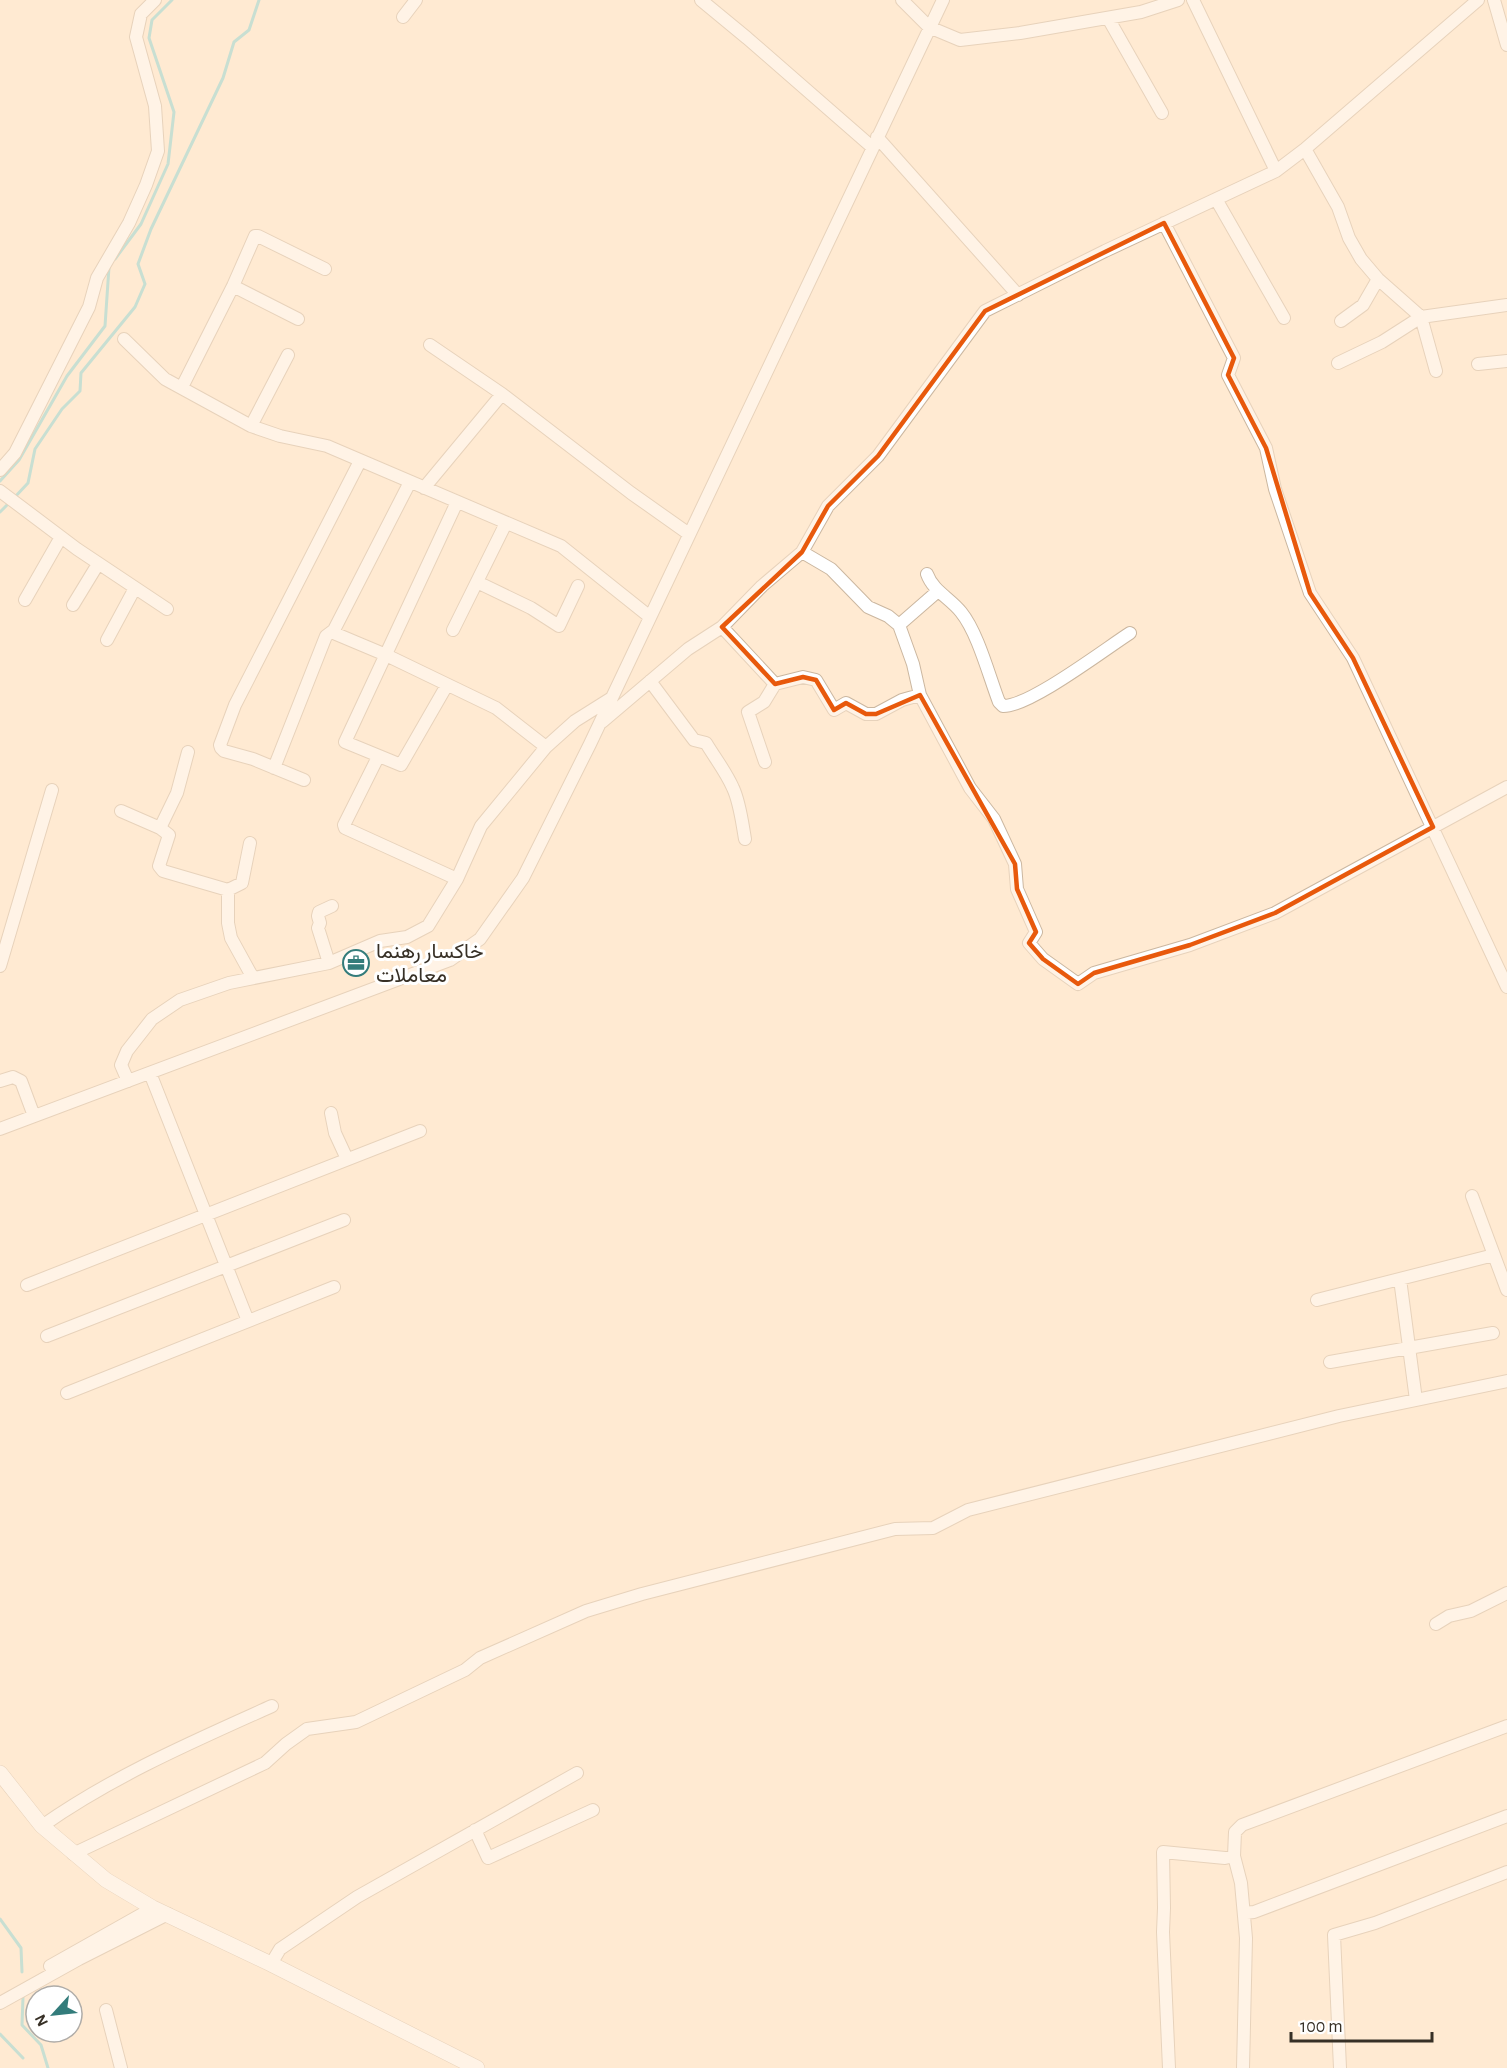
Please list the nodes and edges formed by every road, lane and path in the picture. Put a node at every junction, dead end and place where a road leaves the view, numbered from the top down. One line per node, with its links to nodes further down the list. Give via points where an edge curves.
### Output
1 (155, 0): 40 (street, via 141,14 136,37 155,106 158,151 129,223 97,278 88,307 15,453)
2 (416, 0): 10 (street)
3 (700, 0): 15 (street)
4 (902, 0): 12 (street)
5 (943, 0): 12 (street)
6 (1178, 0): 11 (street)
7 (1192, 0): 17 (street)
8 (1478, 0): 16 (street)
9 (1494, 0): 13 (street)
10 (403, 17)
11 (1108, 18): 12 (street, via 960,40); 14 (street)
12 (930, 27): 15 (street)
13 (1507, 45)
14 (1162, 113)
15 (874, 142): 23 (street); 46 (street)
16 (1305, 149): 17 (street); 21 (street, via 1338,207 1349,238)
17 (1276, 171): 18 (street)
18 (1216, 199): 19 (street); 27 (street)
19 (1164, 223): 23 (street); 81 (street, via 1234,358 1228,375 1266,448 1275,489 1310,593 1353,658)
20 (325, 269): 22 (street, via 258,236 253,239)
21 (1378, 279): 25 (street); 28 (street, via 1363,305)
22 (233, 286): 26 (street); 36 (street)
23 (1018, 295): 48 (street, via 985,311 878,456 828,506)
24 (1507, 305): 25 (street)
25 (1421, 317): 33 (street); 35 (street)
26 (298, 318)
27 (1284, 318)
28 (1341, 321)
29 (124, 339): 36 (street, via 165,379)
30 (430, 345): 37 (street)
31 (288, 355): 38 (street)
32 (1507, 362): 34 (street)
33 (1338, 363)
34 (1478, 364)
35 (1436, 371)
36 (182, 387): 38 (street)
37 (502, 394): 42 (street); 46 (street)
38 (251, 426): 39 (street, via 327,446)
39 (360, 461): 41 (street); 76 (street, via 235,705 220,745 224,751)
40 (0, 470)
41 (410, 482): 42 (street); 61 (street)
42 (424, 488): 44 (street)
43 (0, 491): 47 (street)
44 (457, 502): 45 (street); 65 (street)
45 (506, 523): 51 (street); 58 (street, via 561,546)
46 (689, 534): 58 (street)
47 (61, 537): 49 (street); 55 (street)
48 (802, 552): 59 (street, via 831,569 868,607); 60 (street)
49 (98, 564): 53 (street); 56 (street)
50 (927, 574): 54 (street)
51 (477, 582): 52 (street, via 559,626); 62 (street)
52 (578, 586)
53 (135, 588): 57 (street); 64 (street)
54 (938, 591): 59 (street); 63 (street, via 961,612 1003,705 1033,696)
55 (24, 600)
56 (73, 605)
57 (167, 609)
58 (650, 616): 70 (street)
59 (899, 625): 69 (street)
60 (722, 627): 66 (street); 67 (street)
61 (334, 630): 65 (street); 76 (street, via 326,636)
62 (453, 630)
63 (1130, 633)
64 (107, 640)
65 (386, 655): 68 (street); 74 (street, via 345,739 347,744)
66 (650, 681): 71 (street); 83 (street, via 694,740 706,743 720,766 736,795)
67 (775, 684): 69 (street, via 803,677 816,680 834,710 848,704 866,714 876,714 902,700); 75 (street, via 764,702 748,712)
68 (447, 685): 72 (street, via 496,708); 74 (street, via 401,765)
69 (920, 696): 81 (street, via 970,788 994,819 1015,864 1017,889 1036,932 1029,943 1043,959 1078,984 1095,973 1190,945 1275,913)
70 (611, 698): 71 (street); 72 (street)
71 (599, 724): 92 (street, via 523,878 480,939 450,960)
72 (546, 747): 85 (street, via 481,826)
73 (188, 752): 82 (street, via 177,793)
74 (378, 757): 85 (street, via 345,828)
75 (765, 762)
76 (274, 768): 77 (street)
77 (304, 780)
78 (1507, 787): 81 (street)
79 (52, 790): 89 (street)
80 (121, 811): 82 (street)
81 (1433, 827): 91 (street)
82 (160, 828): 86 (street, via 169,836 160,869)
83 (745, 839)
84 (250, 843): 86 (street, via 243,883)
85 (457, 879): 88 (street, via 428,926 407,938 380,941)
86 (228, 890): 90 (street, via 231,938)
87 (332, 906): 88 (street, via 318,916)
88 (329, 963): 90 (street)
89 (0, 966)
90 (253, 978): 94 (street, via 229,982 180,1000 153,1019 127,1051 121,1065)
91 (1507, 987)
92 (150, 1073): 94 (street); 101 (street)
93 (0, 1081): 96 (street, via 13,1077 21,1081)
94 (128, 1082): 96 (street)
95 (331, 1113): 99 (street)
96 (34, 1116): 97 (street)
97 (0, 1129)
98 (420, 1131): 99 (street)
99 (347, 1159): 101 (street)
100 (1472, 1196): 103 (street)
101 (206, 1214): 104 (street); 106 (street)
102 (344, 1220): 104 (street)
103 (1494, 1255): 105 (street); 108 (street)
104 (227, 1267): 110 (street); 112 (street)
105 (1400, 1279): 109 (street); 113 (street)
106 (27, 1285)
107 (334, 1287): 110 (street)
108 (1507, 1290)
109 (1317, 1300)
110 (248, 1321): 116 (street)
111 (1493, 1332): 113 (street)
112 (47, 1336)
113 (1409, 1347): 114 (street); 117 (street)
114 (1330, 1362)
115 (1507, 1381): 117 (street)
116 (68, 1393)
117 (1416, 1400): 128 (street, via 1316,1421 968,1510 933,1528 895,1529 586,1611 480,1658 465,1670 356,1722 307,1729 265,1763)
118 (1507, 1593): 119 (street)
119 (1436, 1624)
120 (272, 1706): 126 (street, via 145,1764 74,1803)
121 (1507, 1726): 129 (street, via 1242,1825 1235,1832)
122 (0, 1773): 126 (main road)
123 (577, 1773): 127 (street)
124 (593, 1810): 127 (street, via 488,1858)
125 (1507, 1816): 132 (street)
126 (42, 1826): 128 (main road)
127 (475, 1830): 134 (street, via 357,1897 280,1949)
128 (73, 1854): 131 (main road, via 106,1880)
129 (1234, 1856): 132 (street); 140 (street, via 1163,1852)
130 (1507, 1872): 142 (street, via 1334,1935)
131 (153, 1908): 133 (main road); 135 (street)
132 (1244, 1913): 141 (street)
133 (168, 1914): 134 (main road); 136 (street)
134 (271, 1964): 139 (main road)
135 (0, 1996)
136 (0, 2003)
137 (106, 2010): 138 (street)
138 (121, 2068)
139 (477, 2068)
140 (1168, 2068)
141 (1243, 2068)
142 (1340, 2068)

